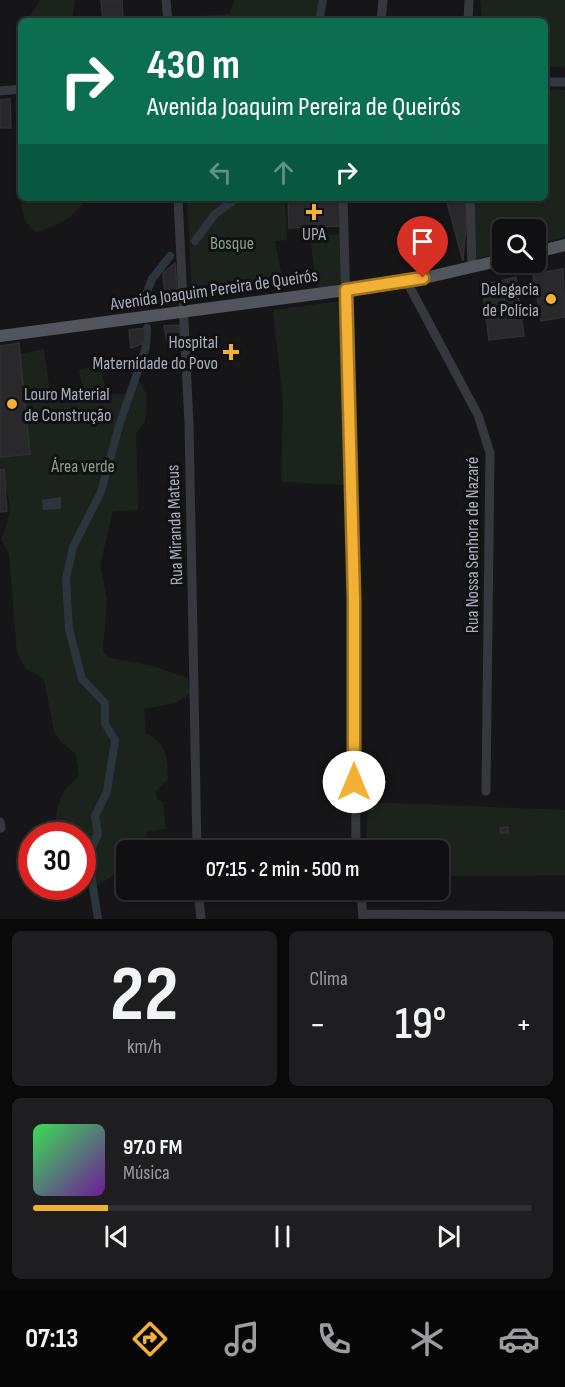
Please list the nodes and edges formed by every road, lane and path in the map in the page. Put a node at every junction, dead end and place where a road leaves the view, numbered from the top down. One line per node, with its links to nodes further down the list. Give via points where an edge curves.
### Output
1 (166, 0): 4 (street)
2 (383, 0): 5 (street)
3 (469, 0): 6 (street)
4 (168, 18)
5 (381, 18)
6 (468, 18)
7 (548, 82): 8 (street)
8 (565, 82)
9 (18, 88): 10 (street)
10 (0, 91)
11 (178, 201): 20 (street, Rua Miranda Mateus)
12 (343, 201): 19 (street)
13 (470, 201): 17 (street)
14 (565, 245): 15 (main road)
15 (546, 250)
16 (492, 262): 17 (main road, Avenida Joaquim Pereira de Queirós)
17 (472, 267): 18 (main road, Avenida Joaquim Pereira de Queirós)
18 (407, 282): 19 (main road, Avenida Joaquim Pereira de Queirós); 22 (street, Rua Nossa Senhora de Nazaré, via 478,415 490,453)
19 (346, 290): 20 (main road, Avenida Joaquim Pereira de Queirós); 24 (street)
20 (183, 312): 21 (main road, Avenida Joaquim Pereira de Queirós); 23 (street, Rua Miranda Mateus)
21 (0, 336)
22 (486, 791)
23 (197, 840)
24 (356, 840)
25 (199, 900): 29 (street)
26 (361, 900): 27 (street)
27 (363, 916): 28 (street)
28 (565, 916)
29 (201, 919)

